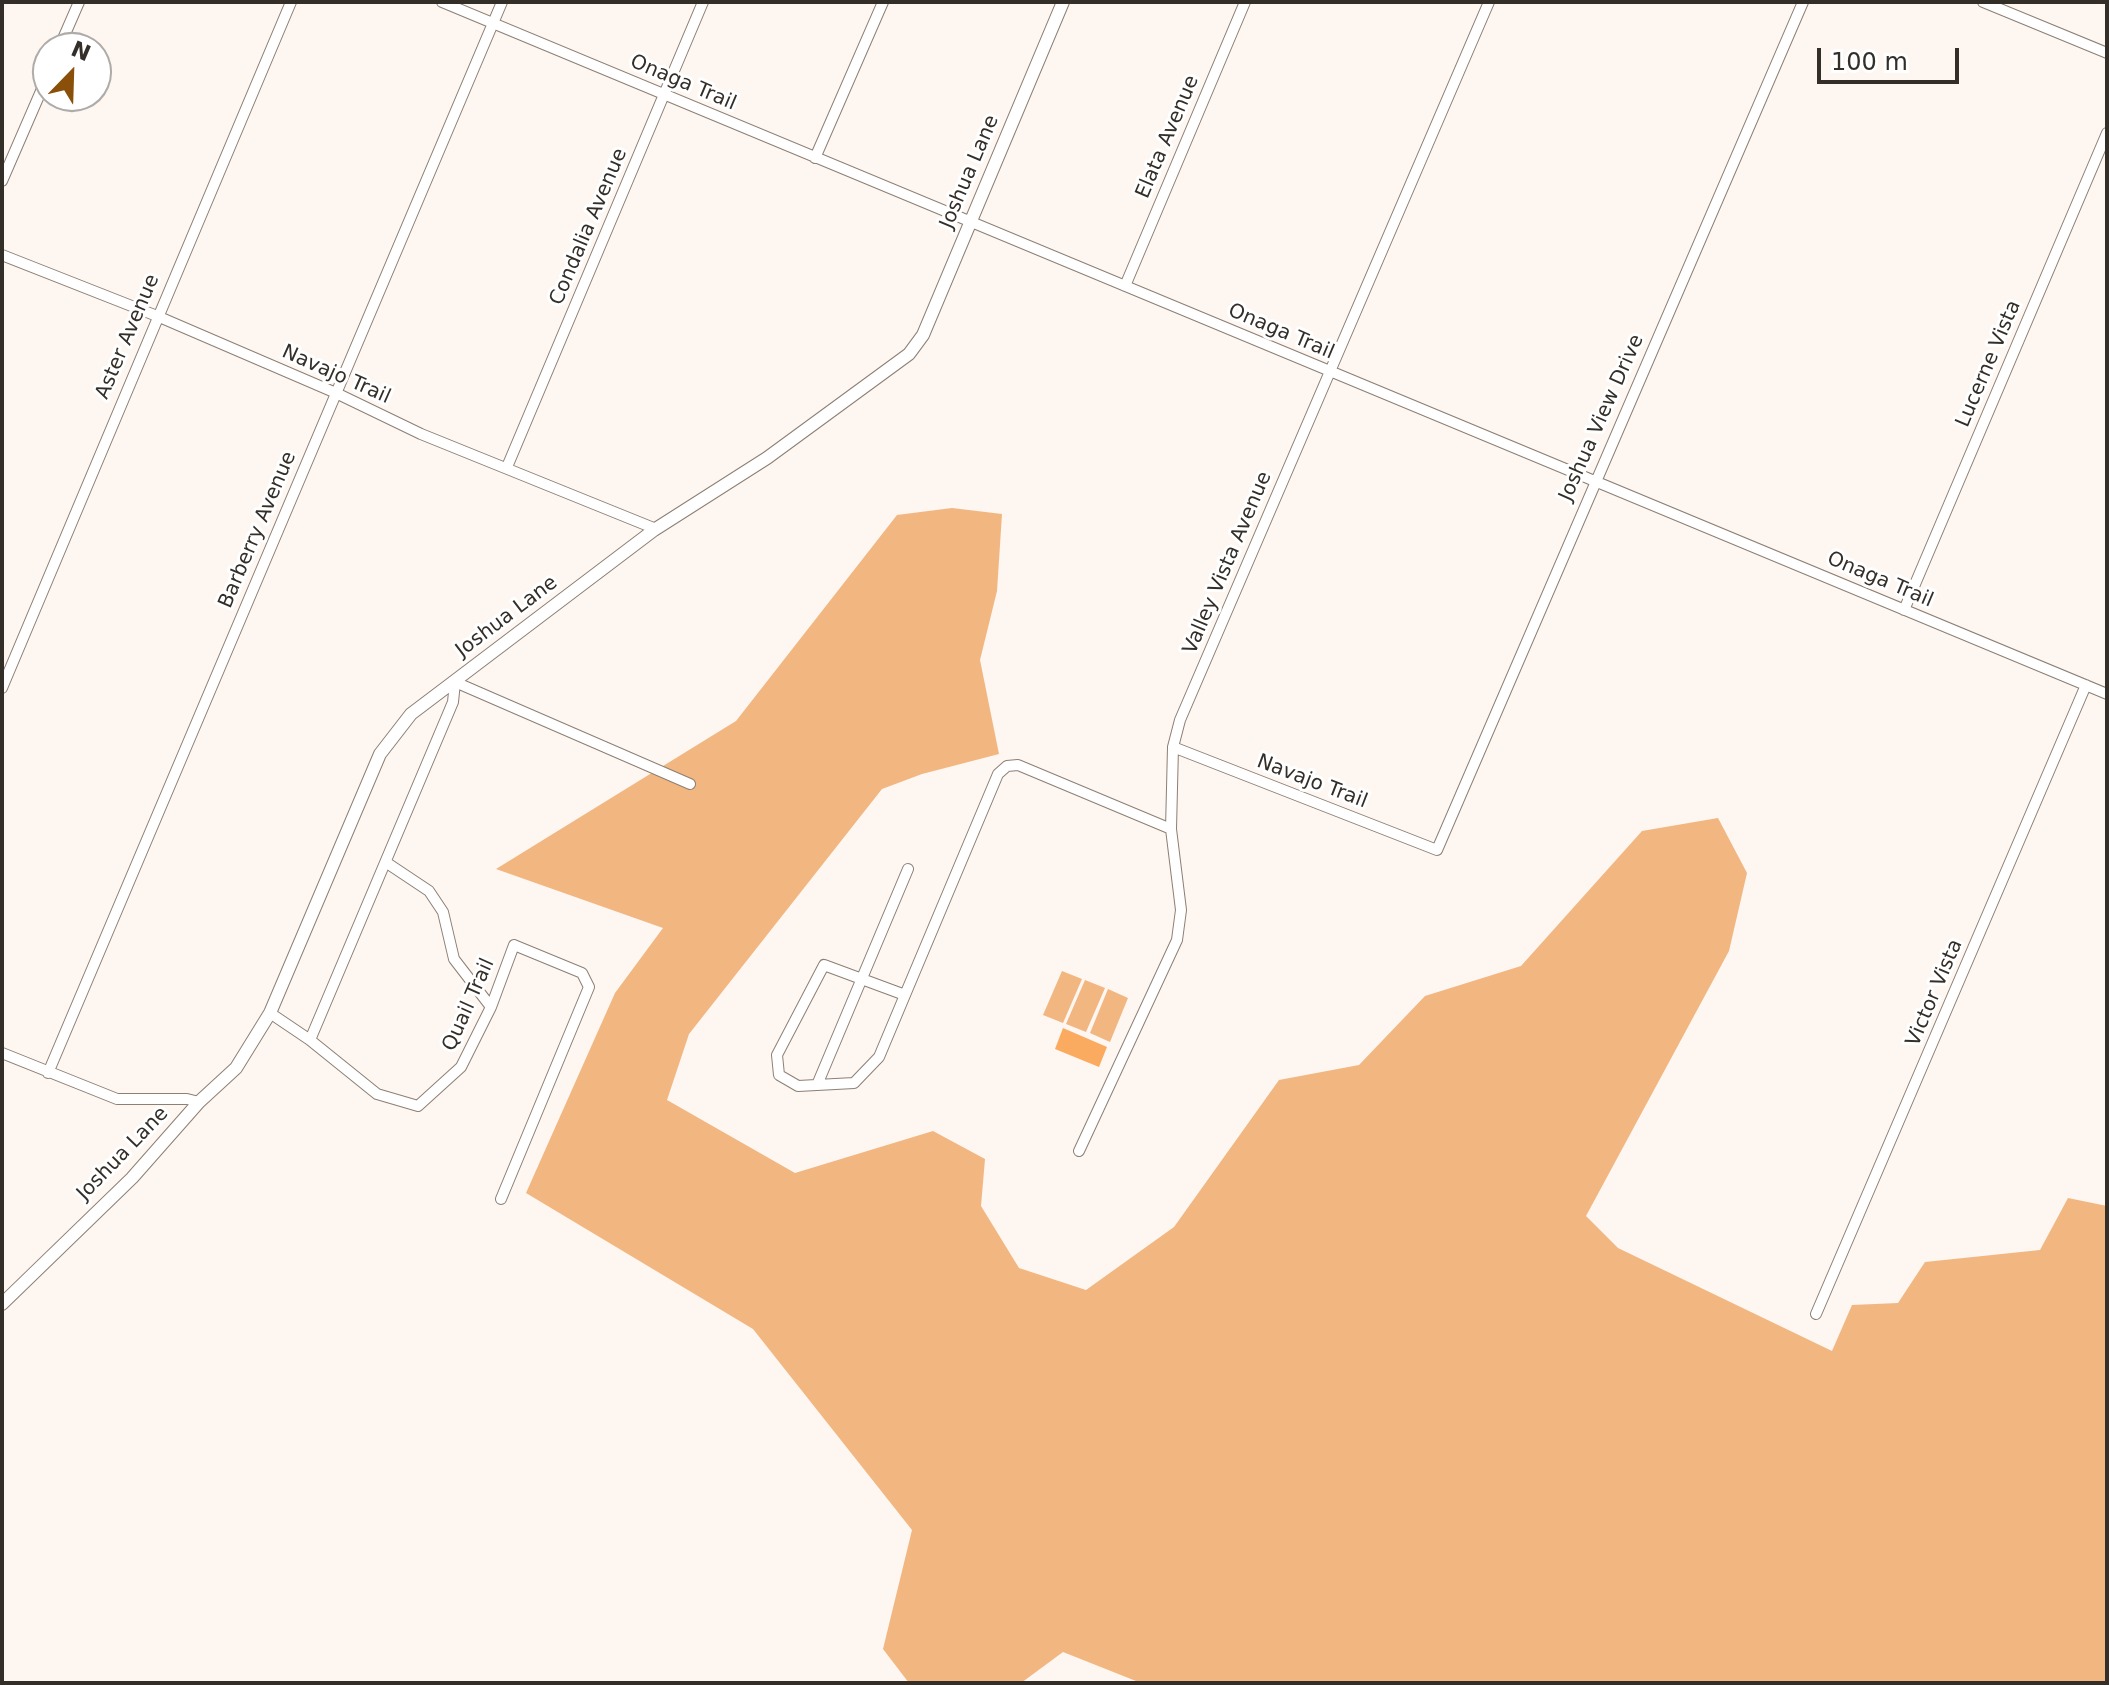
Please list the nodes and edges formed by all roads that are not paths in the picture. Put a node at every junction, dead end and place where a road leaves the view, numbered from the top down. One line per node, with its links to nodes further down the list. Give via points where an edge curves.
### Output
1 (79, 2): 13 (street)
2 (291, 2): 23 (street, Aster Avenue)
3 (442, 2): 12 (street, Onaga Trail)
4 (502, 2): 12 (street, Barberry Avenue)
5 (703, 2): 15 (street, Condalia Avenue)
6 (883, 2): 18 (street)
7 (1063, 2): 20 (main road, Joshua Lane)
8 (1245, 2): 22 (street, Elata Avenue)
9 (1489, 2): 24 (street, Valley Vista Avenue)
10 (1803, 2): 27 (street, Joshua View Drive)
11 (1983, 2): 14 (street)
12 (493, 23): 15 (street, Onaga Trail); 25 (street, Barberry Avenue)
13 (66, 32)
14 (2107, 53)
15 (664, 95): 18 (street, Onaga Trail); 26 (street, Condalia Avenue)
16 (32, 112): 19 (street)
17 (2107, 133): 29 (street, Lucerne Vista)
18 (815, 158): 20 (street, Onaga Trail)
19 (2, 181)
20 (971, 220): 22 (street, Onaga Trail); 28 (main road, Joshua Lane, via 923,335 909,354 767,458)
21 (2, 255): 23 (street, Navajo Trail)
22 (1125, 286): 24 (street, Onaga Trail)
23 (157, 316): 25 (street, Navajo Trail); 32 (street, Aster Avenue)
24 (1329, 372): 27 (street, Onaga Trail); 34 (street, Valley Vista Avenue)
25 (336, 393): 26 (street, Navajo Trail); 46 (street, Barberry Avenue)
26 (507, 467): 28 (street, Navajo Trail)
27 (1593, 481): 29 (street, Onaga Trail); 37 (street, Joshua View Drive)
28 (656, 529): 30 (main road, Joshua Lane)
29 (1904, 610): 31 (street, Onaga Trail)
30 (455, 682): 35 (street); 38 (street, via 453,702); 43 (main road, Joshua Lane, via 411,714 380,754)
31 (2086, 685): 33 (street, Onaga Trail); 52 (street, Victor Vista)
32 (2, 688)
33 (2107, 694)
34 (1173, 747): 36 (street, Valley Vista Avenue); 37 (street, Navajo Trail)
35 (690, 784)
36 (1171, 829): 41 (street, via 1018,765 1007,766 998,774); 49 (street, Valley Vista Avenue, via 1181,910 1177,940)
37 (1437, 850)
38 (387, 863): 42 (street, via 429,891 443,912 454,959); 44 (street)
39 (908, 869): 40 (street)
40 (865, 979): 41 (street); 47 (street); 47 (street, via 824,965 777,1055 779,1075 798,1086)
41 (905, 995): 47 (street, via 879,1057 854,1083)
42 (491, 1007): 44 (street, Quail Trail, via 461,1067 418,1106 377,1094); 50 (street, Quail Trail, via 514,945 582,973 589,987)
43 (270, 1013): 44 (street); 48 (main road, Joshua Lane, via 236,1068)
44 (310, 1040)
45 (2, 1053): 46 (street)
46 (48, 1073): 48 (street, via 117,1099)
47 (817, 1085)
48 (199, 1102): 51 (main road, Joshua Lane, via 132,1178)
49 (1079, 1151)
50 (501, 1199)
51 (2, 1304)
52 (1816, 1314)

